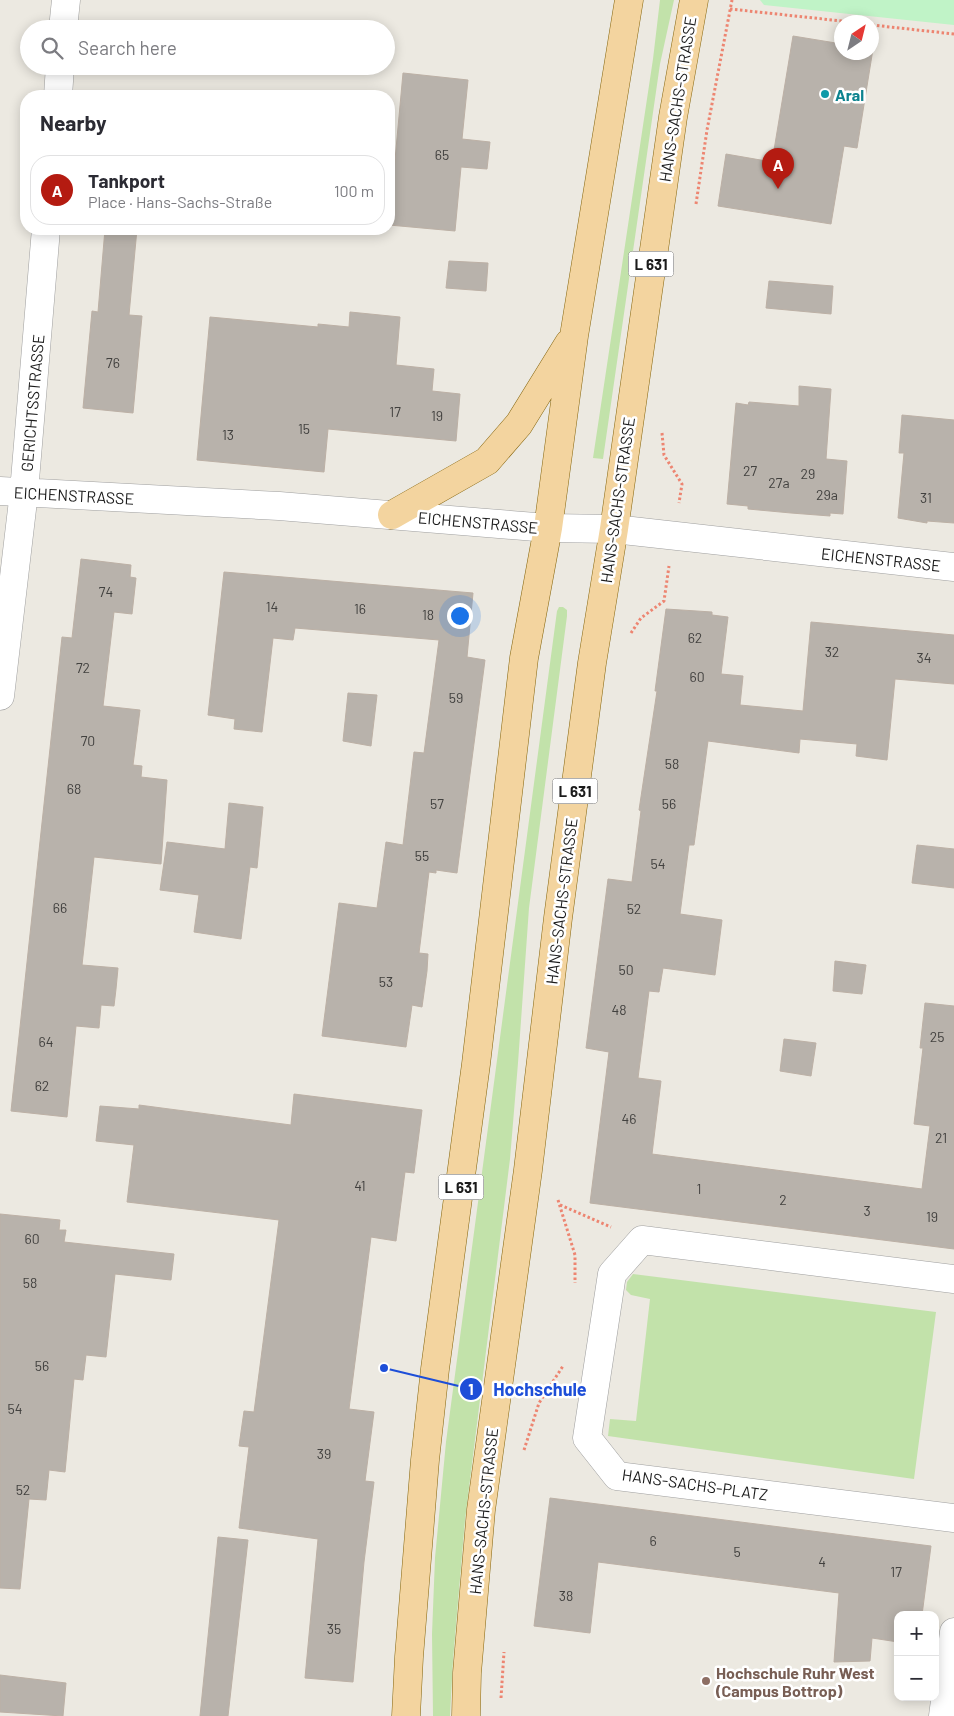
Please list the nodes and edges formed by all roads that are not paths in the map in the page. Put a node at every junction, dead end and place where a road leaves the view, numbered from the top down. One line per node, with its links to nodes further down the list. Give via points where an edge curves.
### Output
1 (66, 0): 4 (street)
2 (629, 0): 8 (main road, L 631)
3 (693, 2): 12 (main road, HANS-SACHS-STRASSE / L 631, via 673,117)
4 (64, 20)
5 (59, 75): 6 (street)
6 (58, 90)
7 (45, 235): 9 (street, GERICHTSSTRASSE)
8 (574, 336): 10 (main road, via 519,424 487,461); 11 (main road, L 631)
9 (12, 491): 10 (street, EICHENSTRASSE); 14 (street, GERICHTSSTRASSE)
10 (392, 515): 11 (street, EICHENSTRASSE)
11 (548, 528): 12 (street, EICHENSTRASSE); 18 (main road, L 631, via 524,658 425,1460)
12 (614, 530): 13 (street, EICHENSTRASSE); 19 (main road, HANS-SACHS-STRASSE / L 631, via 592,664 528,1170 480,1510)
13 (954, 567)
14 (0, 696)
15 (954, 1279): 16 (street, HANS-SACHS-PLATZ, via 642,1240 612,1274 588,1438 617,1476)
16 (954, 1518)
17 (954, 1632): 20 (street)
18 (406, 1716)
19 (466, 1716)
20 (943, 1716)

